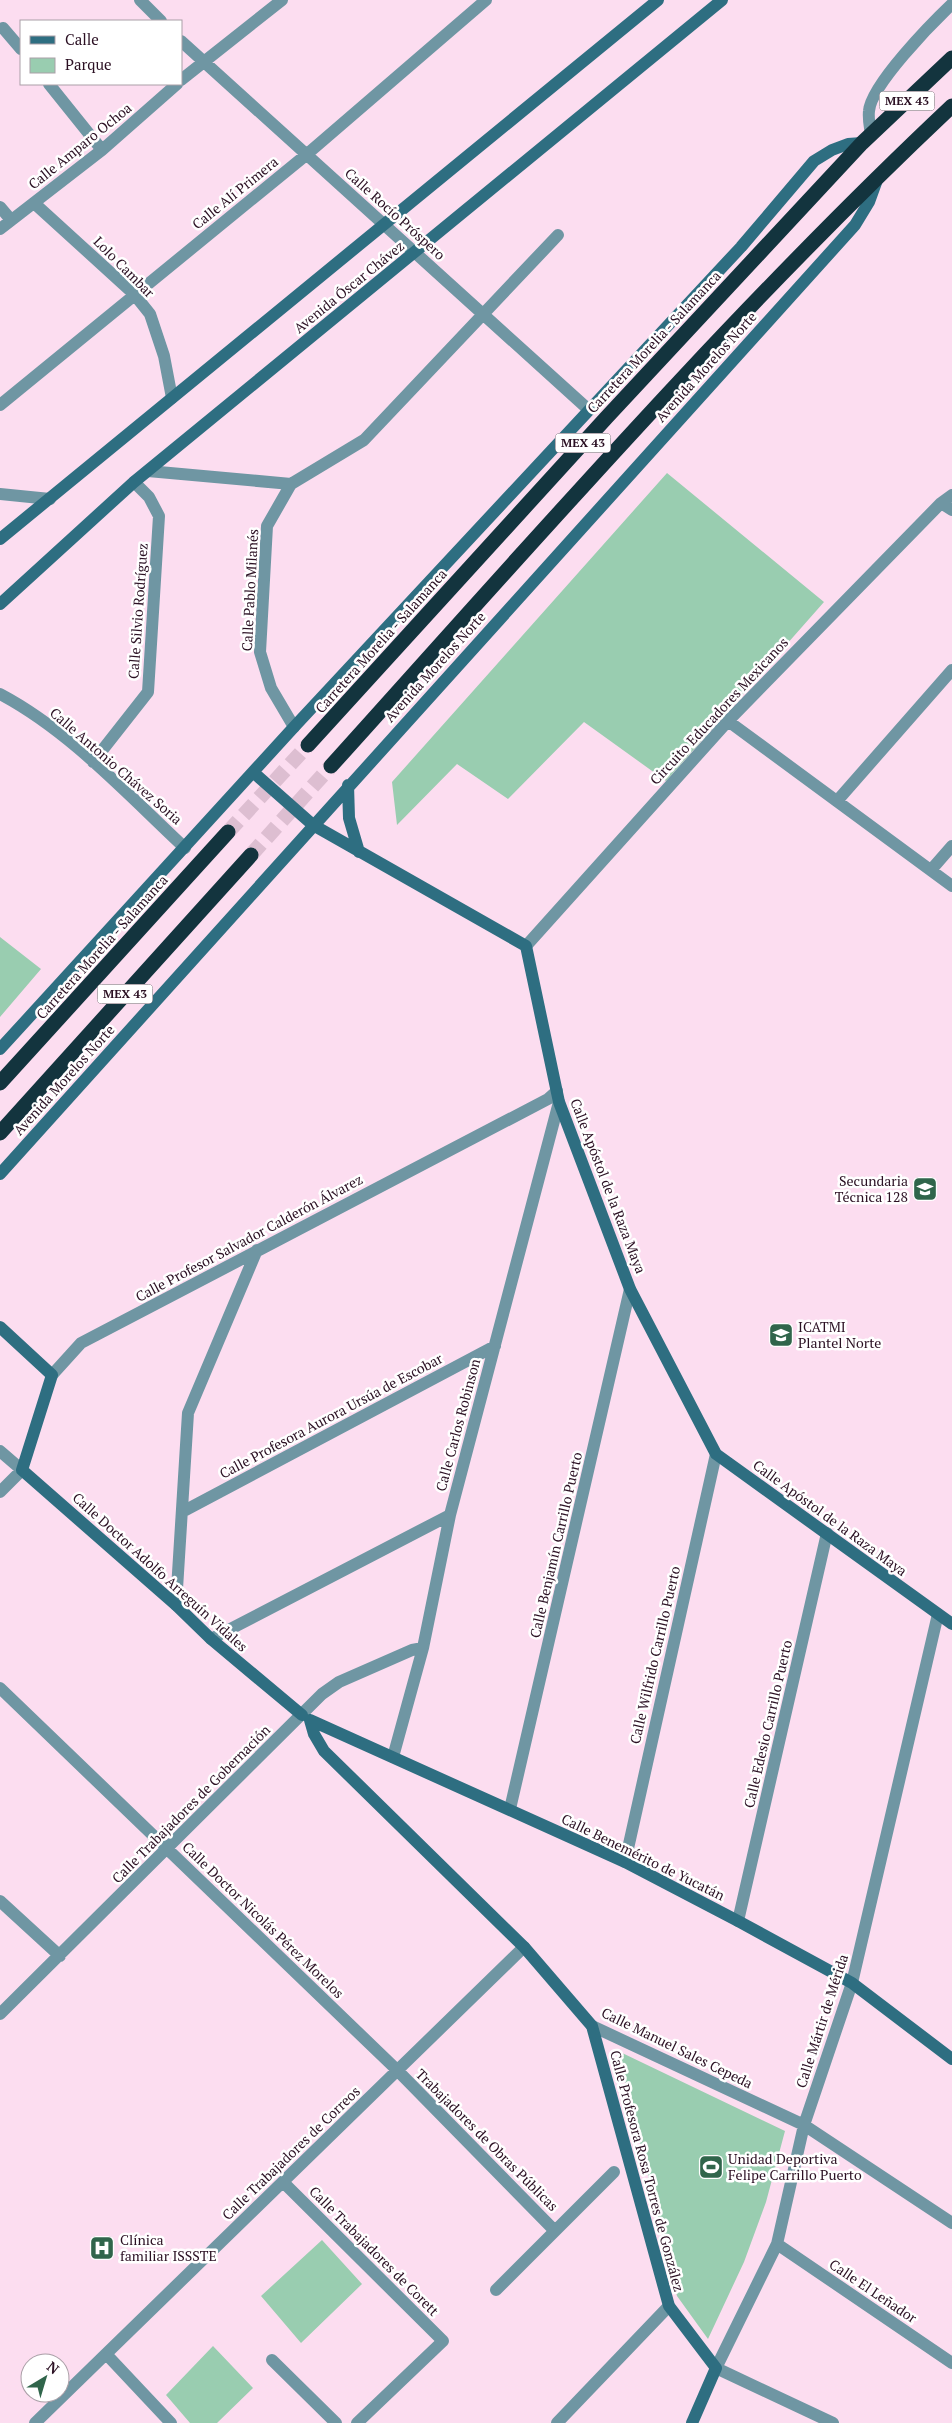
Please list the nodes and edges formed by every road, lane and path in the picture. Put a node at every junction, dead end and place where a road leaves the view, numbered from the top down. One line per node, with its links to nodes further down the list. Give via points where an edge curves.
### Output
1 (140, 0): 7 (street)
2 (282, 0): 12 (street)
3 (486, 0): 19 (street, Calle Alí Primera)
4 (658, 0): 24 (street, Avenida Óscar Chávez)
5 (722, 0): 27 (street, Avenida Óscar Chávez)
6 (952, 4): 17 (street, via 930,25 881,85 868,110)
7 (160, 20)
8 (3, 28): 10 (street)
9 (182, 42): 12 (street, Calle Rocío Próspero)
10 (20, 48)
11 (952, 58): 17 (highway, Carretera Morelia - Salamanca / MEX 43)
12 (202, 62): 13 (street); 19 (street, Calle Rocío Próspero)
13 (182, 79)
14 (50, 85): 18 (street)
15 (176, 85): 18 (street, Calle Amparo Ochoa)
16 (952, 106): 20 (highway, MEX 43)
17 (867, 139): 32 (street, via 840,147 814,160 741,247); 47 (highway, Carretera Morelia - Salamanca / MEX 43, via 606,418)
18 (102, 150): 21 (street, Calle Amparo Ochoa)
19 (306, 155): 24 (street, Calle Rocío Próspero); 28 (street, Calle Alí Primera)
20 (880, 174): 49 (highway, MEX 43, via 627,438); 51 (street, Avenida Morelos Norte, via 855,225)
21 (34, 203): 23 (street, Calle Amparo Ochoa); 28 (street, Lolo Cambar)
22 (0, 207): 23 (street)
23 (11, 220): 25 (street, Calle Amparo Ochoa)
24 (384, 225): 27 (street, Calle Rocío Próspero); 30 (street, Avenida Óscar Chávez)
25 (0, 229)
26 (558, 235): 29 (street)
27 (415, 252): 29 (street, Calle Rocío Próspero); 33 (street, Avenida Óscar Chávez)
28 (134, 294): 30 (street, Lolo Cambar, via 150,314 164,356); 31 (street, Calle Alí Primera)
29 (483, 314): 32 (street, Calle Rocío Próspero); 35 (street, via 364,440)
30 (172, 398): 38 (street, Avenida Óscar Chávez)
31 (0, 405)
32 (589, 410): 46 (street)
33 (148, 471): 34 (street, Avenida Óscar Chávez); 35 (street)
34 (134, 482): 42 (street, Avenida Óscar Chávez); 48 (street, Calle Silvio Rodríguez, via 149,497 159,516 148,692)
35 (291, 484): 46 (street, Calle Pablo Milanés, via 267,526 260,652 271,688)
36 (0, 494): 38 (street)
37 (952, 495): 39 (street, Circuito Educadores Mexicanos)
38 (50, 499): 41 (street, Avenida Óscar Chávez)
39 (940, 503): 40 (street); 45 (street, Circuito Educadores Mexicanos)
40 (952, 510)
41 (0, 539)
42 (0, 604)
43 (952, 670): 52 (street)
44 (0, 694): 48 (street, Calle Antonio Chávez Soria, via 26,708)
45 (728, 721): 52 (street); 61 (street, Circuito Educadores Mexicanos)
46 (294, 726): 50 (street)
47 (308, 745)
48 (93, 762): 56 (street, Calle Antonio Chávez Soria)
49 (331, 766)
50 (253, 772): 53 (street); 56 (street)
51 (348, 785): 53 (street, Avenida Morelos Norte); 57 (street, via 349,818)
52 (837, 801): 59 (street)
53 (313, 825): 57 (street); 66 (street, Avenida Morelos Norte)
54 (228, 832): 63 (highway, Carretera Morelia - Salamanca / MEX 43)
55 (952, 846): 59 (street)
56 (185, 848): 62 (street)
57 (359, 852): 61 (street)
58 (251, 854): 65 (highway, MEX 43)
59 (931, 870): 60 (street)
60 (952, 886)
61 (526, 946): 64 (street, Calle Apóstol de la Raza Maya)
62 (0, 1049)
63 (0, 1083)
64 (558, 1096): 67 (street, Calle Profesor Salvador Calderón Álvarez); 68 (street, Calle Apóstol de la Raza Maya); 70 (street, Calle Carlos Robinson)
65 (0, 1133)
66 (0, 1174)
67 (257, 1250): 71 (street, Calle Profesor Salvador Calderón Álvarez, via 80,1343); 76 (street, via 188,1413)
68 (630, 1288): 73 (street, Calle Apóstol de la Raza Maya); 87 (street, Calle Benjamín Carrillo Puerto)
69 (0, 1327): 71 (street)
70 (494, 1346): 76 (street, Calle Profesora Aurora Ursúa de Escobar); 77 (street, Calle Carlos Robinson)
71 (52, 1376): 74 (street, Calle Profesor Salvador Calderón Álvarez)
72 (0, 1451): 74 (street, Calle Doctor Adolfo Arreguín Vidales)
73 (716, 1454): 78 (street, Calle Apóstol de la Raza Maya); 89 (street, Calle Wilfrido Carrillo Puerto)
74 (22, 1470): 75 (street); 79 (street, Calle Doctor Adolfo Arreguín Vidales)
75 (0, 1492)
76 (182, 1512): 79 (street)
77 (450, 1515): 82 (street); 83 (street, Calle Carlos Robinson)
78 (827, 1533): 80 (street, Calle Apóstol de la Raza Maya); 91 (street, Calle Edesio Carrillo Puerto)
79 (176, 1605): 82 (street, Calle Doctor Adolfo Arreguín Vidales)
80 (938, 1614): 81 (street, Calle Apóstol de la Raza Maya); 94 (street, Calle Mártir de Mérida)
81 (952, 1624)
82 (211, 1639): 85 (street, Calle Doctor Adolfo Arreguín Vidales)
83 (423, 1648): 85 (street, Calle Trabajadores de Gobernación, via 338,1682 322,1694); 86 (street, Calle Carlos Robinson)
84 (0, 1688): 88 (street, Calle Doctor Nicolás Pérez Morelos)
85 (306, 1717): 86 (street, Calle Benemérito de Yucatán); 88 (street, Calle Trabajadores de Gobernación); 92 (street, Calle Manuel Sales Cepeda, via 324,1751)
86 (393, 1757): 87 (street, Calle Benemérito de Yucatán)
87 (510, 1809): 89 (street, Calle Benemérito de Yucatán)
88 (167, 1848): 93 (street, Calle Trabajadores de Gobernación); 98 (street, Calle Doctor Nicolás Pérez Morelos)
89 (624, 1862): 91 (street, Calle Benemérito de Yucatán)
90 (1, 1904): 93 (street)
91 (738, 1921): 94 (street, Calle Benemérito de Yucatán)
92 (524, 1947): 96 (street, Calle Manuel Sales Cepeda); 98 (street, Calle Trabajadores de Correos)
93 (60, 1956): 95 (street, Calle Trabajadores de Gobernación)
94 (852, 1983): 97 (street, Calle Benemérito de Yucatán); 99 (street, Calle Mártir de Mérida)
95 (0, 2014)
96 (592, 2026): 99 (street, Calle Manuel Sales Cepeda); 106 (street, Calle Profesora Rosa Torres de González)
97 (952, 2059)
98 (398, 2070): 101 (street, Calle Trabajadores de Correos); 103 (street, Trabajadores de Obras Públicas)
99 (804, 2125): 102 (street, Calle Manuel Sales Cepeda); 104 (street, Calle Mártir de Mérida)
100 (614, 2172): 103 (street)
101 (283, 2182): 107 (street, Calle Trabajadores de Correos); 114 (street, Calle Trabajadores de Corett, via 443,2341)
102 (952, 2223)
103 (556, 2231): 105 (street)
104 (777, 2244): 109 (street, Calle El Leñador); 110 (street, Calle Mártir de Mérida)
105 (496, 2290)
106 (669, 2306): 110 (street, Calle Profesora Rosa Torres de González); 115 (street)
107 (107, 2355): 111 (street, Calle Trabajadores de Correos); 112 (street)
108 (272, 2360): 113 (street)
109 (952, 2363)
110 (716, 2368): 116 (street, Calle Mártir de Mérida); 117 (street)
111 (35, 2423)
112 (171, 2423)
113 (336, 2423)
114 (357, 2423)
115 (557, 2423)
116 (692, 2423)
117 (833, 2423)

